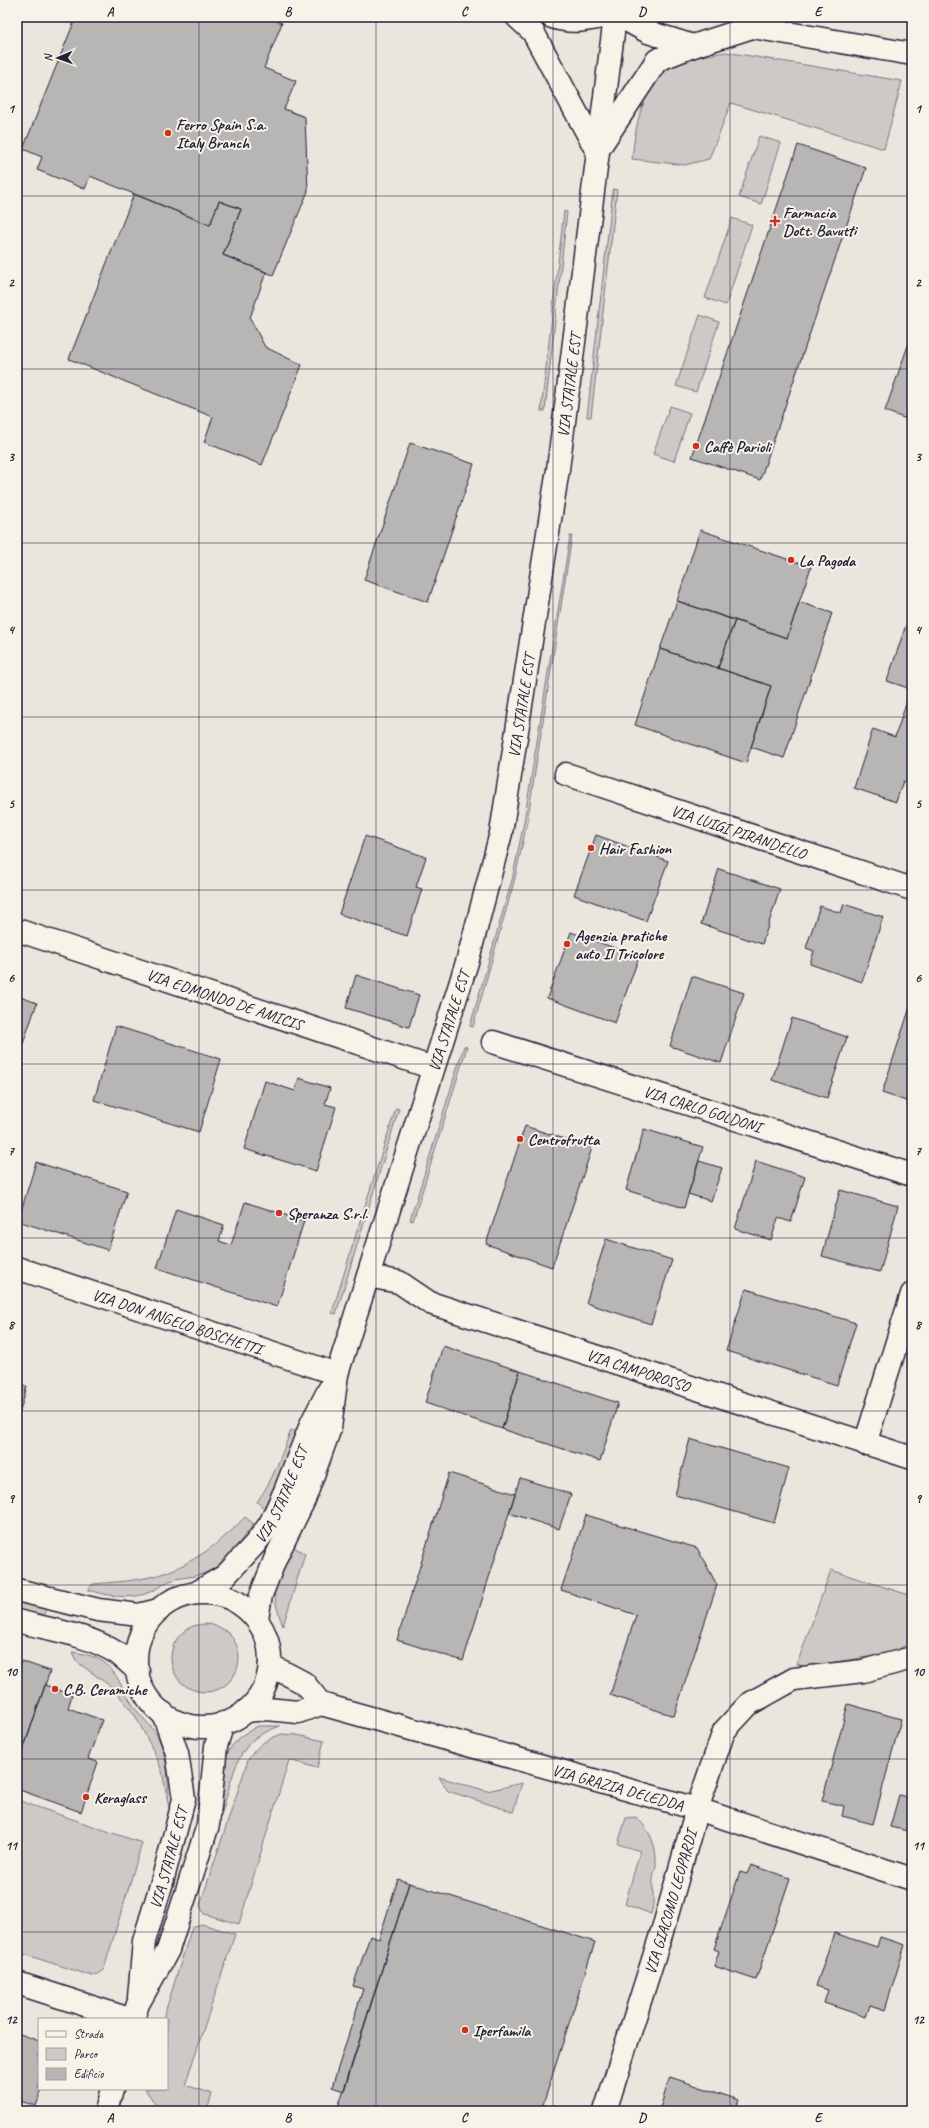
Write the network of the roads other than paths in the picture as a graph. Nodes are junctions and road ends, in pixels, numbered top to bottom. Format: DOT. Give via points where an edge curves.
graph roads {
  1 [pos="517,17"];
  2 [pos="552,17"];
  3 [pos="601,17"];
  4 [pos="616,17"];
  5 [pos="621,17"];
  6 [pos="746,22"];
  7 [pos="694,46"];
  8 [pos="912,54"];
  9 [pos="597,151"];
  10 [pos="566,774"];
  11 [pos="912,889"];
  12 [pos="17,930"];
  13 [pos="493,1042"];
  14 [pos="433,1068"];
  15 [pos="912,1176"];
  16 [pos="17,1268"];
  17 [pos="368,1276"];
  18 [pos="912,1294"];
  19 [pos="337,1374"];
  20 [pos="865,1444"];
  21 [pos="912,1458"];
  22 [pos="17,1590"];
  23 [pos="196,1593"];
  24 [pos="159,1610"];
  25 [pos="257,1619"];
  26 [pos="17,1622"];
  27 [pos="912,1658"];
  28 [pos="270,1665"];
  29 [pos="138,1671"];
  30 [pos="321,1704"];
  31 [pos="246,1711"];
  32 [pos="163,1713"];
  33 [pos="223,1723"];
  34 [pos="697,1809"];
  35 [pos="912,1879"];
  36 [pos="17,1983"];
  37 [pos="134,2014"];
  38 [pos="112,2090"];
  39 [pos="106,2111"];
  40 [pos="605,2111"];
  1 -- 9 [label="street" via="533,32"];
  2 -- 3 [label="street" via="563,21"];
  4 -- 9 [label="street, VIA STATALE EST"];
  5 -- 7 [label="street" via="648,32"];
  6 -- 7 [label="street"];
  6 -- 8 [label="street"];
  7 -- 9 [label="street" via="657,60"];
  9 -- 14 [label="street, VIA STATALE EST" via="558,469 501,833 468,959"];
  10 -- 11 [label="street, VIA LUIGI PIRANDELLO"];
  12 -- 14 [label="street, VIA EDMONDO DE AMICIS"];
  13 -- 15 [label="street, VIA CARLO GOLDONI"];
  14 -- 17 [label="street, VIA STATALE EST"];
  16 -- 19 [label="street, VIA DON ANGELO BOSCHETTI"];
  17 -- 19 [label="street, VIA STATALE EST"];
  17 -- 20 [label="street, VIA CAMPOROSSO" via="400,1282 430,1303"];
  18 -- 20 [label="street"];
  19 -- 23 [label="street, VIA STATALE EST" via="312,1422 270,1524 225,1576"];
  19 -- 25 [label="street, VIA STATALE EST" via="330,1428 304,1500 276,1557 261,1595"];
  20 -- 21 [label="street, VIA CAMPOROSSO"];
  22 -- 24 [label="street" via="98,1610 139,1615"];
  23 -- 24 [label="street, VIA STATALE EST" via="176,1599"];
  23 -- 25 [label="street, VIA STATALE EST" via="217,1594 233,1600"];
  24 -- 29 [label="street, VIA STATALE EST" via="145,1628 140,1640"];
  25 -- 28 [label="street, VIA STATALE EST" via="266,1637"];
  26 -- 29 [label="street" via="59,1630 89,1640 117,1653"];
  27 -- 34 [label="street, VIA GIACOMO LEOPARDI" via="863,1671 794,1679 749,1704 724,1731"];
  28 -- 30 [label="street" via="304,1683"];
  28 -- 31 [label="street, VIA STATALE EST" via="263,1690"];
  29 -- 32 [label="street, VIA STATALE EST" via="146,1694"];
  30 -- 31 [label="street" via="298,1712 267,1708"];
  30 -- 34 [label="street, VIA GRAZIA DELEDDA"];
  31 -- 33 [label="street, VIA STATALE EST"];
  32 -- 33 [label="street, VIA STATALE EST" via="192,1726 204,1727"];
  32 -- 37 [label="street, VIA STATALE EST" via="177,1753 184,1799 144,1941"];
  33 -- 37 [label="street, VIA STATALE EST" via="216,1746 208,1825 168,1950"];
  34 -- 35 [label="street, VIA GRAZIA DELEDDA"];
  34 -- 40 [label="street, VIA GIACOMO LEOPARDI"];
  36 -- 37 [label="street"];
  38 -- 39 [label="street"];
}
